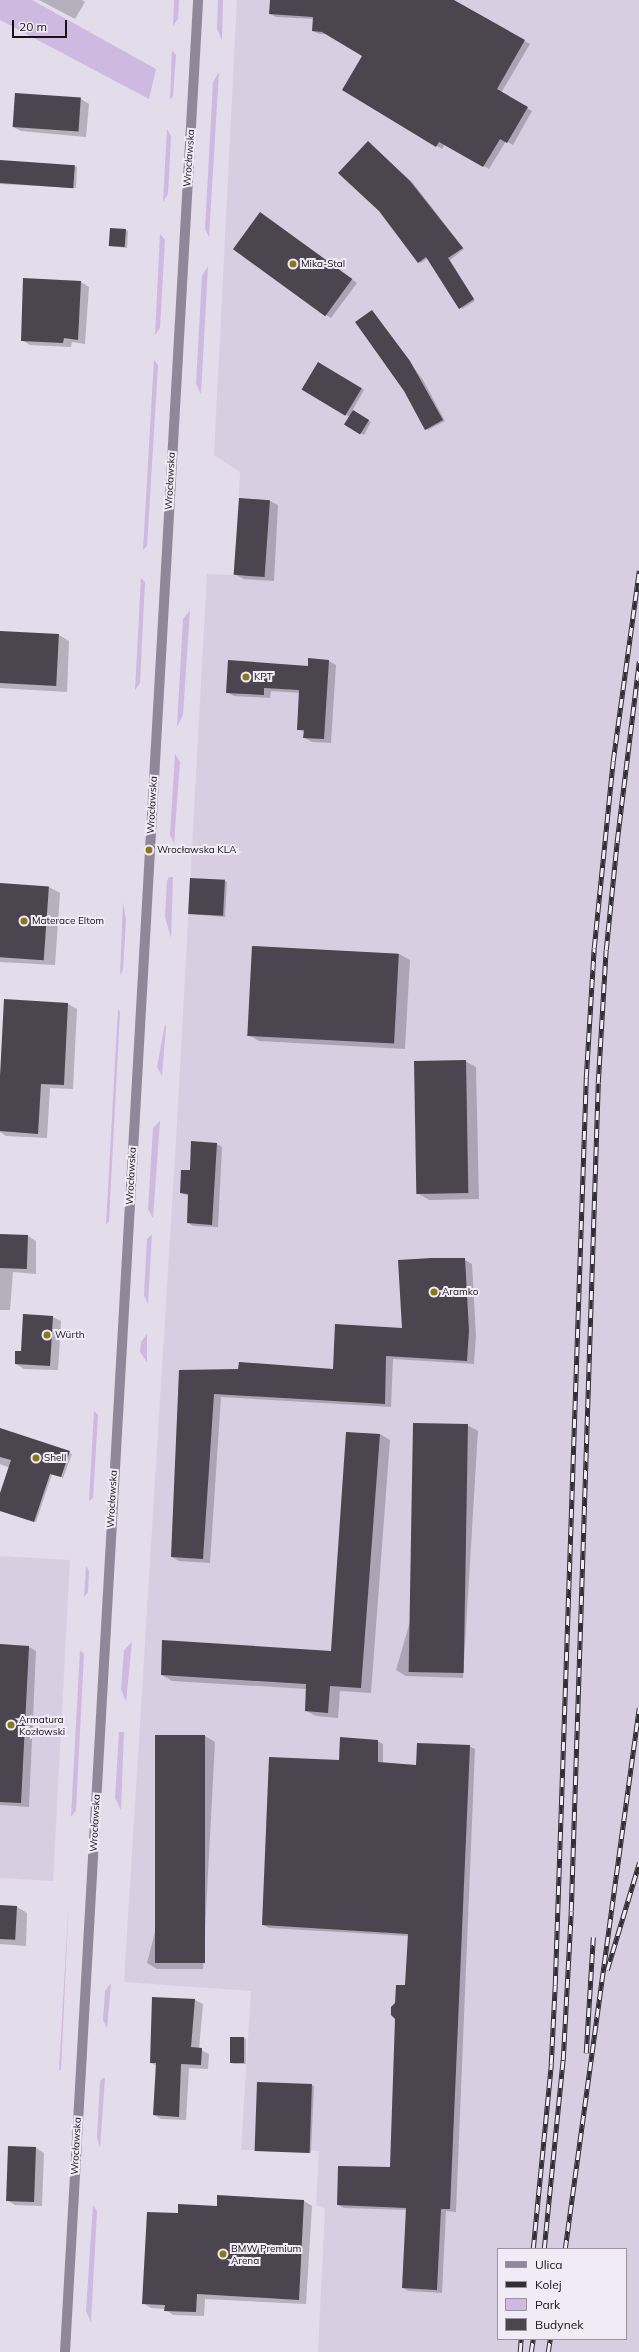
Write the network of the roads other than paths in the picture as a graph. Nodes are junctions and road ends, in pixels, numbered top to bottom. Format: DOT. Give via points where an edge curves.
graph roads {
  1 [pos="198,0"];
  2 [pos="64,2352"];
  1 -- 2 [label="street, Wrocławska"];
}
